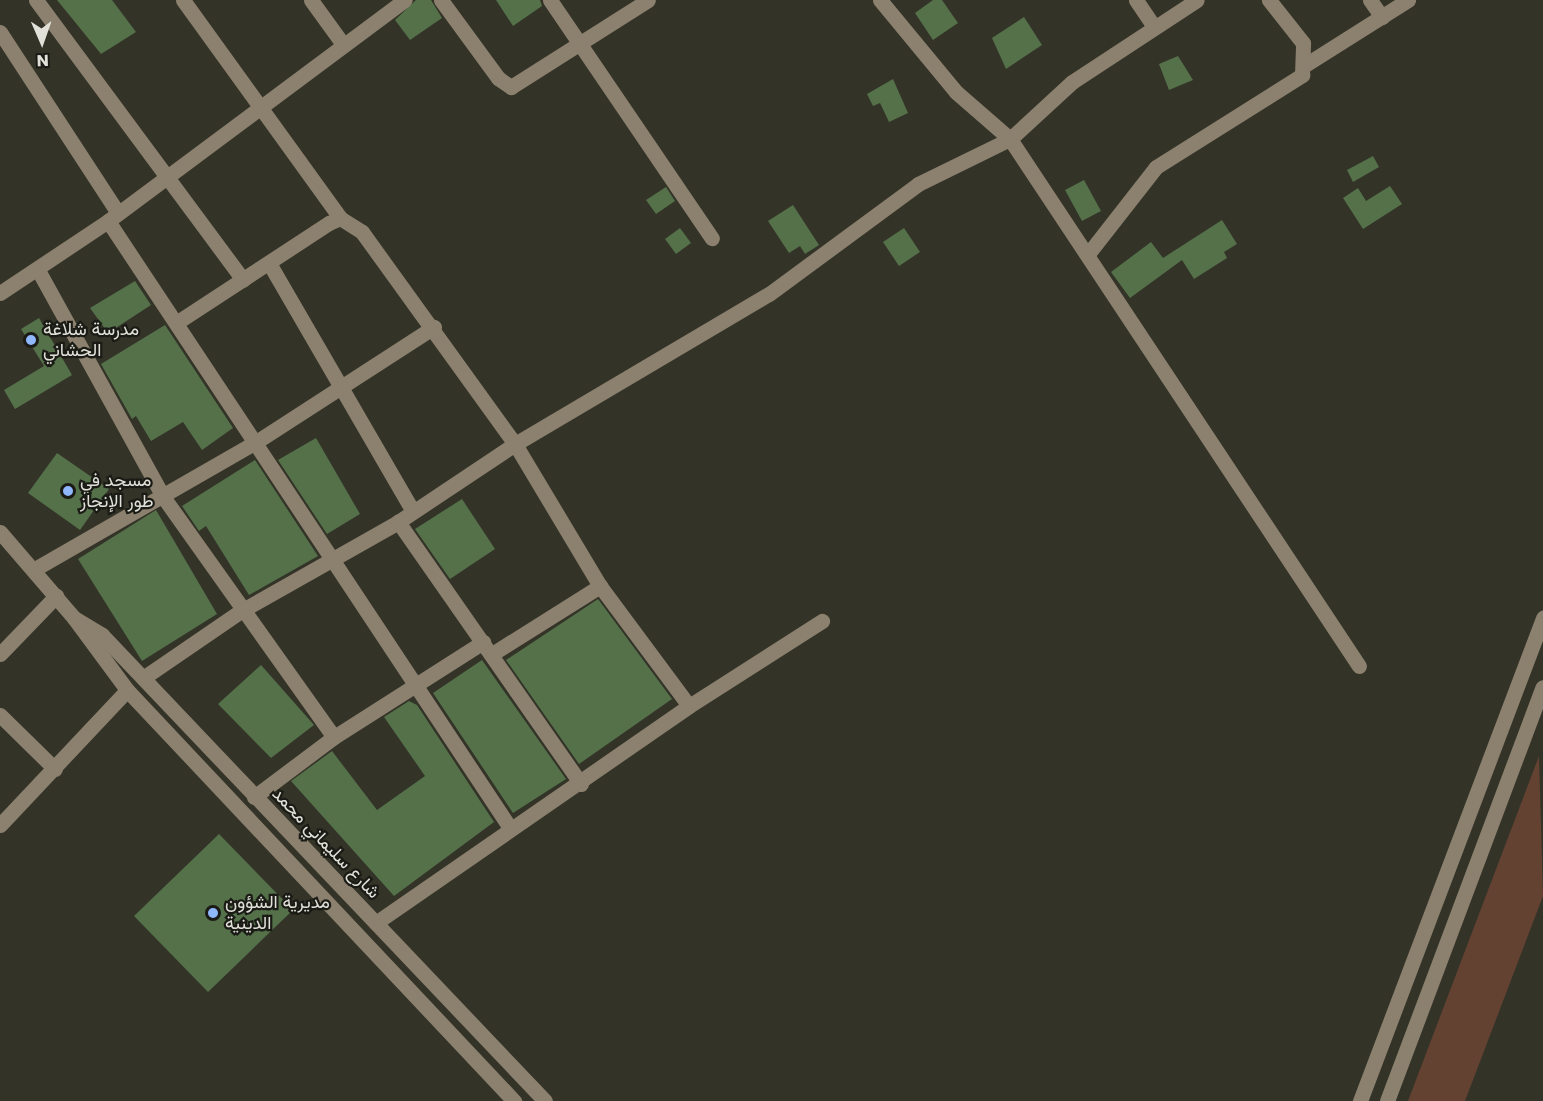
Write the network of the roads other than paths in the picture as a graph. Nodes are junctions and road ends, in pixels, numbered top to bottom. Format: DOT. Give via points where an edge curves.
graph roads {
  1 [pos="36,0"];
  2 [pos="183,0"];
  3 [pos="311,0"];
  4 [pos="405,0"];
  5 [pos="441,0"];
  6 [pos="550,0"];
  7 [pos="648,0"];
  8 [pos="880,0"];
  9 [pos="1136,0"];
  10 [pos="1197,0"];
  11 [pos="1269,0"];
  12 [pos="1370,0"];
  13 [pos="1408,0"];
  14 [pos="1382,17"];
  15 [pos="1154,27"];
  16 [pos="0,32"];
  17 [pos="342,43"];
  18 [pos="581,45"];
  19 [pos="1305,65"];
  20 [pos="257,108"];
  21 [pos="1010,139"];
  22 [pos="167,174"];
  23 [pos="113,217"];
  24 [pos="340,218"];
  25 [pos="712,238"];
  26 [pos="1088,254"];
  27 [pos="269,263"];
  28 [pos="38,270"];
  29 [pos="243,280"];
  30 [pos="0,293"];
  31 [pos="176,323"];
  32 [pos="434,327"];
  33 [pos="342,384"];
  34 [pos="256,442"];
  35 [pos="515,444"];
  36 [pos="164,498"];
  37 [pos="413,511"];
  38 [pos="398,522"];
  39 [pos="0,532"];
  40 [pos="333,561"];
  41 [pos="33,570"];
  42 [pos="600,586"];
  43 [pos="56,596"];
  44 [pos="242,611"];
  45 [pos="75,618"];
  46 [pos="1543,618"];
  47 [pos="822,621"];
  48 [pos="487,648"];
  49 [pos="0,654"];
  50 [pos="1359,666"];
  51 [pos="143,678"];
  52 [pos="1543,687"];
  53 [pos="416,688"];
  54 [pos="127,690"];
  55 [pos="689,706"];
  56 [pos="0,715"];
  57 [pos="334,737"];
  58 [pos="55,769"];
  59 [pos="581,784"];
  60 [pos="254,797"];
  61 [pos="0,825"];
  62 [pos="510,828"];
  63 [pos="376,923"];
  64 [pos="514,1101"];
  65 [pos="545,1101"];
  66 [pos="1360,1101"];
  67 [pos="1386,1101"];
  1 -- 22 [label="street"];
  2 -- 20 [label="street"];
  3 -- 17 [label="street"];
  4 -- 17 [label="street"];
  5 -- 18 [label="street" via="498,78 511,87"];
  6 -- 18 [label="street"];
  7 -- 18 [label="street"];
  8 -- 21 [label="street" via="956,92"];
  9 -- 15 [label="street"];
  10 -- 15 [label="street"];
  11 -- 19 [label="street" via="1297,33"];
  12 -- 14 [label="street"];
  13 -- 14 [label="street"];
  14 -- 19 [label="street"];
  15 -- 21 [label="street" via="1072,82"];
  16 -- 23 [label="street"];
  17 -- 20 [label="street"];
  18 -- 25 [label="street"];
  19 -- 26 [label="street" via="1296,82 1156,167"];
  20 -- 22 [label="street"];
  20 -- 24 [label="street"];
  21 -- 26 [label="street"];
  21 -- 35 [label="street" via="918,184 769,294"];
  22 -- 23 [label="street"];
  22 -- 29 [label="street"];
  23 -- 28 [label="street"];
  23 -- 31 [label="street"];
  24 -- 27 [label="street"];
  24 -- 32 [label="street" via="379,248"];
  26 -- 50 [label="street"];
  27 -- 29 [label="street"];
  27 -- 33 [label="street"];
  28 -- 30 [label="street"];
  28 -- 36 [label="street"];
  29 -- 31 [label="street"];
  31 -- 34 [label="street"];
  32 -- 33 [label="street"];
  32 -- 35 [label="street"];
  33 -- 34 [label="street"];
  33 -- 37 [label="street"];
  34 -- 36 [label="street"];
  34 -- 40 [label="street"];
  35 -- 37 [label="street"];
  35 -- 42 [label="street"];
  36 -- 41 [label="street"];
  36 -- 44 [label="street"];
  37 -- 38 [label="street"];
  38 -- 40 [label="street"];
  38 -- 48 [label="street"];
  39 -- 41 [label="street, شارع سليماني محمد"];
  40 -- 44 [label="street"];
  40 -- 53 [label="street"];
  41 -- 43 [label="street, شارع سليماني محمد"];
  42 -- 48 [label="street"];
  42 -- 55 [label="street"];
  43 -- 45 [label="street, شارع سليماني محمد"];
  43 -- 49 [label="street"];
  44 -- 51 [label="street"];
  44 -- 57 [label="street"];
  45 -- 51 [label="street, شارع سليماني محمد" via="95,630"];
  45 -- 54 [label="street, شارع سليماني محمد"];
  46 -- 66 [label="street"];
  47 -- 55 [label="street"];
  48 -- 53 [label="street"];
  48 -- 59 [label="street"];
  51 -- 60 [label="street, شارع سليماني محمد"];
  52 -- 67 [label="street"];
  53 -- 57 [label="street"];
  53 -- 62 [label="street"];
  54 -- 58 [label="street"];
  54 -- 64 [label="street, شارع سليماني محمد"];
  55 -- 59 [label="street"];
  56 -- 58 [label="street"];
  57 -- 60 [label="street"];
  58 -- 61 [label="street"];
  59 -- 62 [label="street"];
  60 -- 63 [label="street, شارع سليماني محمد"];
  62 -- 63 [label="street"];
  63 -- 65 [label="street, شارع سليماني محمد"];
}
